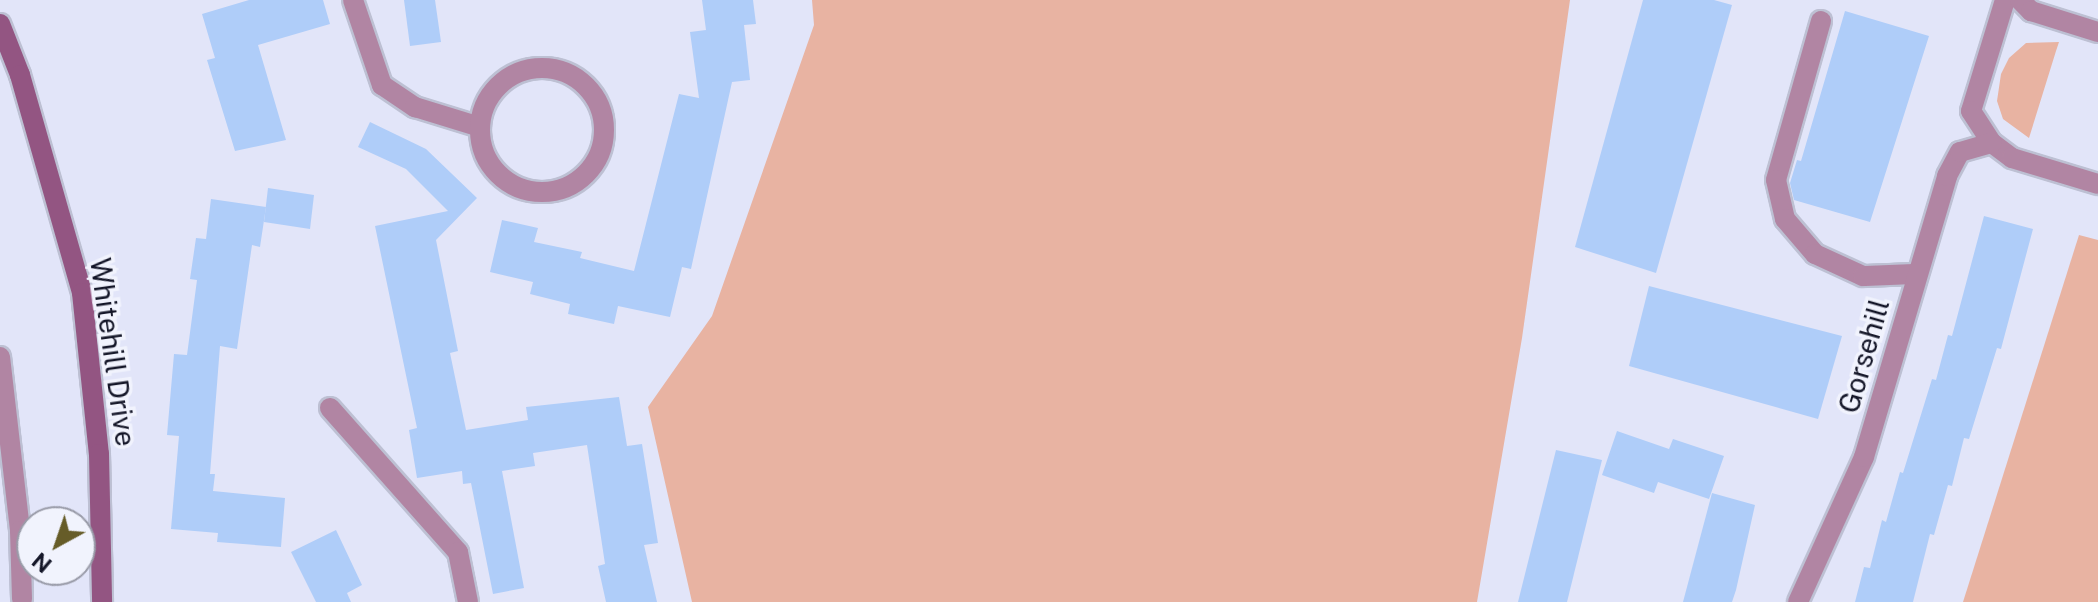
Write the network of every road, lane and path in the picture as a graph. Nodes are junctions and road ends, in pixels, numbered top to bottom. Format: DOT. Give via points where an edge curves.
graph roads {
  1 [pos="353,0"];
  2 [pos="2005,0"];
  3 [pos="2020,0"];
  4 [pos="1821,21"];
  5 [pos="0,24"];
  6 [pos="2098,32"];
  7 [pos="480,127"];
  8 [pos="1992,143"];
  9 [pos="2098,184"];
  10 [pos="1916,274"];
  11 [pos="0,359"];
  12 [pos="330,408"];
  13 [pos="22,599"];
  14 [pos="102,602"];
  15 [pos="468,602"];
  16 [pos="1798,602"];
  1 -- 7 [label="street" via="382,85 415,107"];
  2 -- 8 [label="street" via="1971,111"];
  3 -- 6 [label="street" via="2031,11"];
  4 -- 10 [label="street" via="1776,180 1785,219 1815,254 1863,276"];
  5 -- 14 [label="street, Whitehill Drive" via="20,75 82,293 99,454"];
  7 -- 7 [label="street" via="493,168 527,191 566,188 591,170 605,135 593,94 563,72 541,68 525,71 495,90"];
  8 -- 9 [label="street" via="2012,158"];
  8 -- 10 [label="street, Gorsehill" via="1960,152 1947,176"];
  10 -- 16 [label="street, Gorsehill" via="1864,457"];
  11 -- 13 [label="street" via="20,531"];
  12 -- 15 [label="street" via="458,552"];
}
